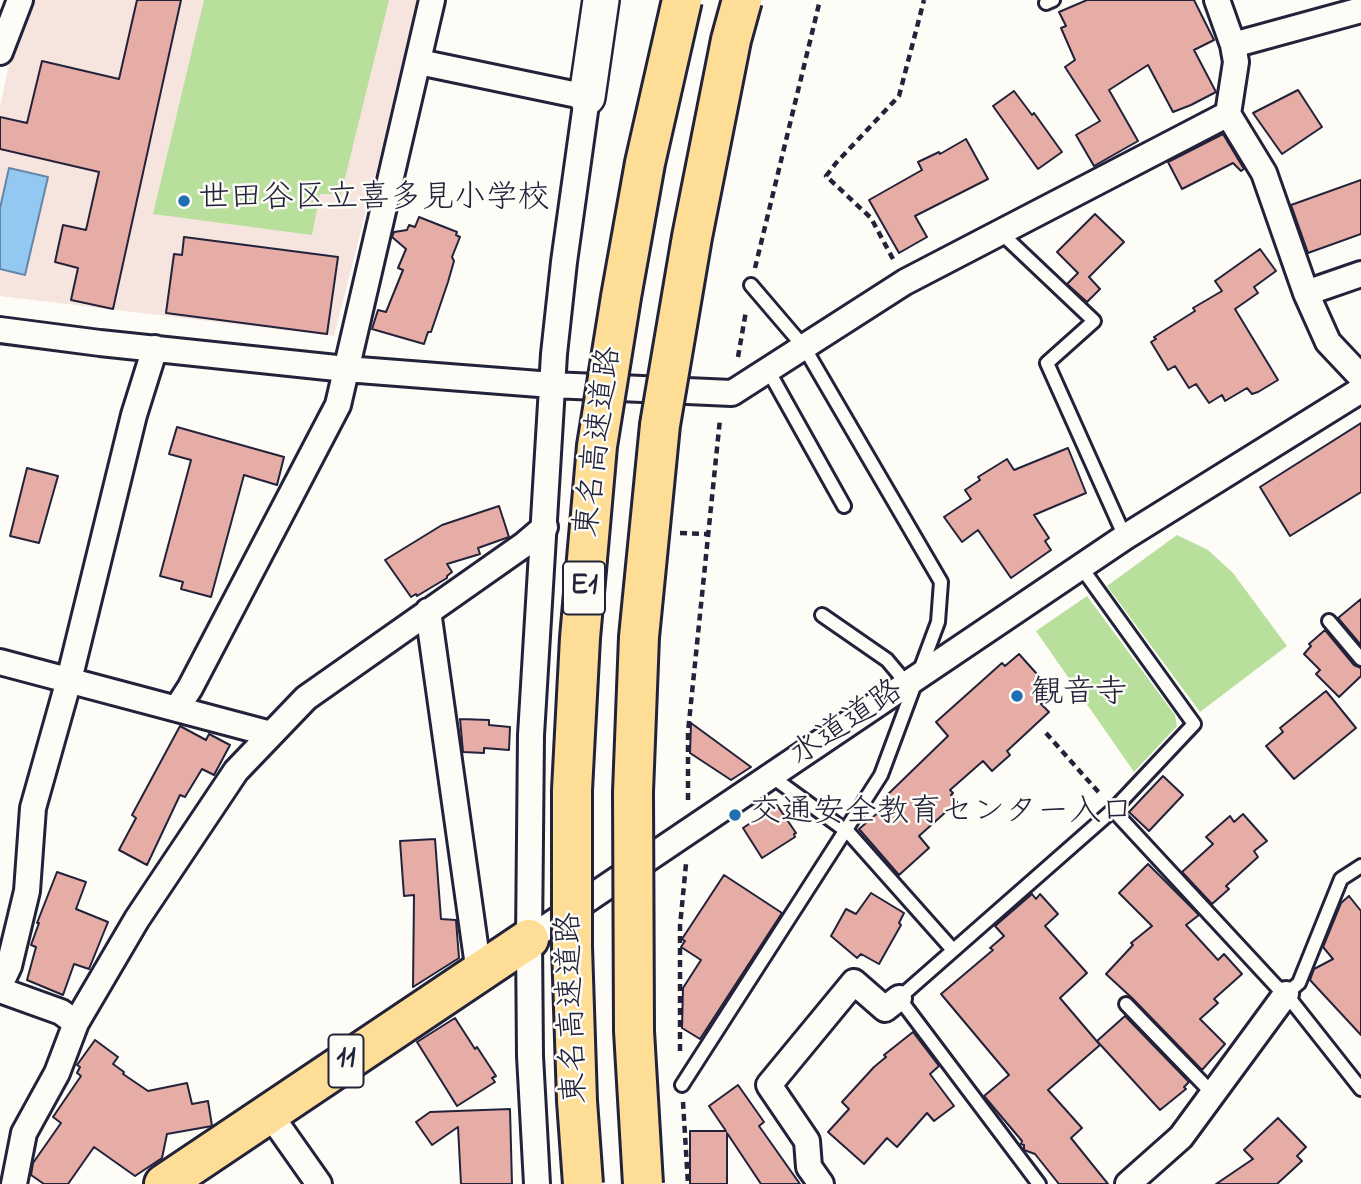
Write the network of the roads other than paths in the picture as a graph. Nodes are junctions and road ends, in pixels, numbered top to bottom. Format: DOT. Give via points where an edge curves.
graph roads {
  1 [pos="20,0"];
  2 [pos="432,0"];
  3 [pos="601,0"];
  4 [pos="682,0"];
  5 [pos="742,0"];
  6 [pos="1217,0"];
  7 [pos="1361,10"];
  8 [pos="1233,45"];
  9 [pos="0,52"];
  10 [pos="419,62"];
  11 [pos="587,97"];
  12 [pos="1228,114"];
  13 [pos="1000,232"];
  14 [pos="1361,274"];
  15 [pos="751,285"];
  16 [pos="1306,293"];
  17 [pos="0,330"];
  18 [pos="804,347"];
  19 [pos="155,348"];
  20 [pos="346,369"];
  21 [pos="768,370"];
  22 [pos="1361,377"];
  23 [pos="552,385"];
  24 [pos="1361,390"];
  25 [pos="844,506"];
  26 [pos="545,527"];
  27 [pos="1125,537"];
  28 [pos="1081,567"];
  29 [pos="428,611"];
  30 [pos="821,615"];
  31 [pos="1329,621"];
  32 [pos="1361,659"];
  33 [pos="0,662"];
  34 [pos="69,680"];
  35 [pos="912,682"];
  36 [pos="177,708"];
  37 [pos="271,734"];
  38 [pos="771,776"];
  39 [pos="1109,805"];
  40 [pos="845,830"];
  41 [pos="1361,866"];
  42 [pos="529,939"];
  43 [pos="953,950"];
  44 [pos="480,973"];
  45 [pos="0,985"];
  46 [pos="0,990"];
  47 [pos="1286,994"];
  48 [pos="899,998"];
  49 [pos="1126,1004"];
  50 [pos="76,1023"];
  51 [pos="682,1085"];
  52 [pos="1361,1089"];
  53 [pos="1213,1094"];
  54 [pos="269,1113"];
  55 [pos="14,1184"];
  56 [pos="164,1184"];
  57 [pos="319,1184"];
  58 [pos="537,1184"];
  59 [pos="583,1184"];
  60 [pos="643,1184"];
  61 [pos="821,1184"];
  62 [pos="1039,1184"];
  63 [pos="1128,1184"];
  1 -- 9 [label="street"];
  2 -- 10 [label="street"];
  3 -- 11 [label="street"];
  4 -- 59 [label="main road, 東名高速道路 / E1, bridge" via="645,163 597,446 580,638 572,790 572,947"];
  5 -- 60 [label="main road, 東名高速道路 / E1, bridge" via="692,237 660,425 639,637 633,792 634,1017"];
  6 -- 8 [label="street"];
  7 -- 8 [label="street"];
  8 -- 12 [label="street" via="1236,61"];
  10 -- 11 [label="street"];
  10 -- 20 [label="street"];
  11 -- 23 [label="street"];
  12 -- 13 [label="street"];
  12 -- 16 [label="street" via="1264,173"];
  13 -- 18 [label="street" via="905,282"];
  13 -- 27 [label="lane" via="1094,321 1047,363"];
  14 -- 16 [label="street"];
  15 -- 18 [label="lane"];
  16 -- 22 [label="street" via="1328,342"];
  17 -- 19 [label="street"];
  18 -- 21 [label="street"];
  18 -- 35 [label="lane" via="941,582 938,622"];
  19 -- 20 [label="street"];
  19 -- 34 [label="street" via="134,415"];
  20 -- 23 [label="street"];
  20 -- 36 [label="street" via="332,417"];
  21 -- 23 [label="street" via="732,393"];
  21 -- 25 [label="lane"];
  23 -- 26 [label="street"];
  24 -- 27 [label="street, 水道道路"];
  26 -- 29 [label="street"];
  26 -- 42 [label="street" via="531,735"];
  27 -- 28 [label="street, 水道道路"];
  28 -- 35 [label="street, 水道道路"];
  28 -- 39 [label="lane" via="1194,724"];
  29 -- 37 [label="street" via="306,698"];
  29 -- 44 [label="street"];
  30 -- 35 [label="lane"];
  31 -- 32 [label="lane"];
  33 -- 34 [label="street"];
  34 -- 36 [label="street"];
  34 -- 45 [label="street" via="33,808 27,891"];
  35 -- 38 [label="street, 水道道路"];
  35 -- 40 [label="lane" via="881,775"];
  36 -- 37 [label="street"];
  37 -- 50 [label="street" via="228,782 137,919"];
  38 -- 40 [label="lane"];
  38 -- 42 [label="street, 水道道路"];
  39 -- 43 [label="lane"];
  39 -- 47 [label="lane"];
  40 -- 43 [label="lane"];
  40 -- 51 [label="lane"];
  41 -- 47 [label="lane" via="1341,879 1299,983"];
  42 -- 44 [label="main road, 水道道路 / 11"];
  42 -- 58 [label="street"];
  43 -- 48 [label="lane"];
  44 -- 54 [label="main road, 水道道路 / 11"];
  46 -- 50 [label="street" via="61,1012"];
  47 -- 52 [label="lane"];
  47 -- 53 [label="street"];
  48 -- 61 [label="street" via="885,1009 854,982 769,1085 807,1141 809,1167"];
  48 -- 62 [label="lane"];
  49 -- 53 [label="lane"];
  50 -- 55 [label="street" via="57,1073 24,1133"];
  53 -- 63 [label="street" via="1181,1137"];
  54 -- 56 [label="main road, 水道道路 / 11"];
  54 -- 57 [label="street"];
}
